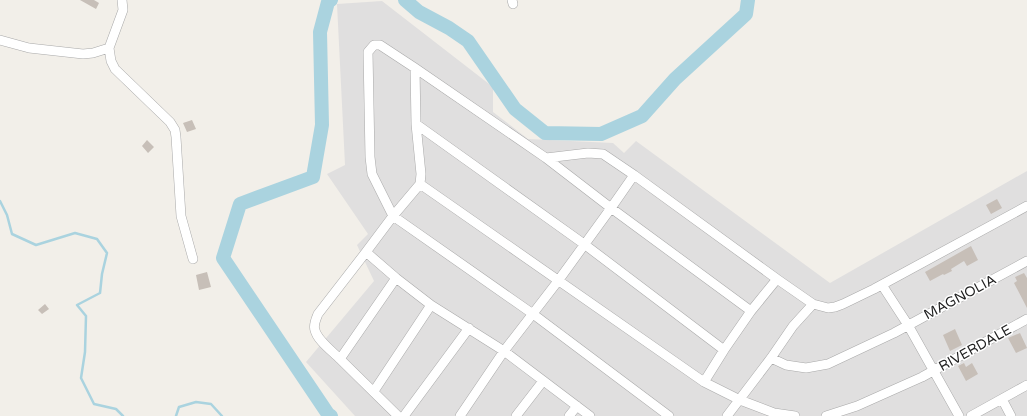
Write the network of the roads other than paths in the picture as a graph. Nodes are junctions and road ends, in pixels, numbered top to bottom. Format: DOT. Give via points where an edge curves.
graph roads {
  1 [pos="122,0"];
  2 [pos="0,40"];
  3 [pos="109,48"];
  4 [pos="416,68"];
  5 [pos="416,124"];
  6 [pos="546,158"];
  7 [pos="634,175"];
  8 [pos="420,184"];
  9 [pos="1027,206"];
  10 [pos="611,208"];
  11 [pos="393,216"];
  12 [pos="584,244"];
  13 [pos="366,252"];
  14 [pos="193,259"];
  15 [pos="1027,261"];
  16 [pos="396,278"];
  17 [pos="777,279"];
  18 [pos="558,281"];
  19 [pos="882,285"];
  20 [pos="813,304"];
  21 [pos="431,305"];
  22 [pos="751,311"];
  23 [pos="534,314"];
  24 [pos="1027,319"];
  25 [pos="908,325"];
  26 [pos="469,328"];
  27 [pos="724,350"];
  28 [pos="504,351"];
  29 [pos="771,358"];
  30 [pos="340,359"];
  31 [pos="934,370"];
  32 [pos="543,381"];
  33 [pos="704,382"];
  34 [pos="1027,386"];
  35 [pos="374,391"];
  36 [pos="1002,399"];
  37 [pos="740,400"];
  38 [pos="577,406"];
  39 [pos="398,416"];
  40 [pos="404,416"];
  41 [pos="460,416"];
  42 [pos="516,416"];
  43 [pos="569,416"];
  44 [pos="590,416"];
  45 [pos="669,416"];
  46 [pos="727,416"];
  47 [pos="795,416"];
  48 [pos="826,416"];
  49 [pos="959,416"];
  50 [pos="971,416"];
  51 [pos="1011,416"];
  1 -- 3 [label="street" via="123,10"];
  2 -- 3 [label="street" via="29,48 83,54"];
  3 -- 14 [label="street" via="115,69 170,122 175,130 181,216"];
  4 -- 5 [label="street"];
  4 -- 6 [label="street"];
  4 -- 11 [label="street" via="380,45 374,45 368,52 372,174"];
  5 -- 8 [label="street"];
  5 -- 12 [label="street"];
  6 -- 7 [label="street" via="588,153 603,154"];
  6 -- 10 [label="street"];
  7 -- 10 [label="street"];
  7 -- 17 [label="street"];
  8 -- 11 [label="street"];
  8 -- 18 [label="street"];
  9 -- 19 [label="street"];
  10 -- 12 [label="street"];
  10 -- 22 [label="street"];
  11 -- 13 [label="street"];
  11 -- 23 [label="street"];
  12 -- 18 [label="street"];
  12 -- 27 [label="street"];
  13 -- 16 [label="street"];
  13 -- 30 [label="street" via="318,314 315,322 314,330 320,339"];
  15 -- 25 [label="street, MAGNOLIA"];
  16 -- 21 [label="street"];
  16 -- 30 [label="street"];
  17 -- 20 [label="street"];
  17 -- 22 [label="street"];
  18 -- 23 [label="street"];
  18 -- 33 [label="street"];
  19 -- 20 [label="street" via="835,307"];
  19 -- 25 [label="street"];
  20 -- 29 [label="street" via="793,326"];
  21 -- 26 [label="street"];
  21 -- 35 [label="street"];
  22 -- 27 [label="street"];
  23 -- 28 [label="street"];
  23 -- 45 [label="street"];
  24 -- 31 [label="street, RIVERDALE"];
  25 -- 29 [label="street, MAGNOLIA" via="828,364 806,368 786,365"];
  25 -- 31 [label="street"];
  26 -- 28 [label="street"];
  26 -- 40 [label="street"];
  27 -- 33 [label="street"];
  28 -- 32 [label="street"];
  28 -- 41 [label="street"];
  29 -- 37 [label="street"];
  30 -- 35 [label="street"];
  31 -- 48 [label="street, RIVERDALE" via="857,406"];
  31 -- 49 [label="street"];
  32 -- 38 [label="street"];
  32 -- 42 [label="street"];
  33 -- 37 [label="street"];
  34 -- 36 [label="street"];
  35 -- 39 [label="street"];
  36 -- 50 [label="street"];
  36 -- 51 [label="street"];
  37 -- 46 [label="street"];
  37 -- 47 [label="street" via="774,413"];
  38 -- 43 [label="street"];
  38 -- 44 [label="street"];
}
